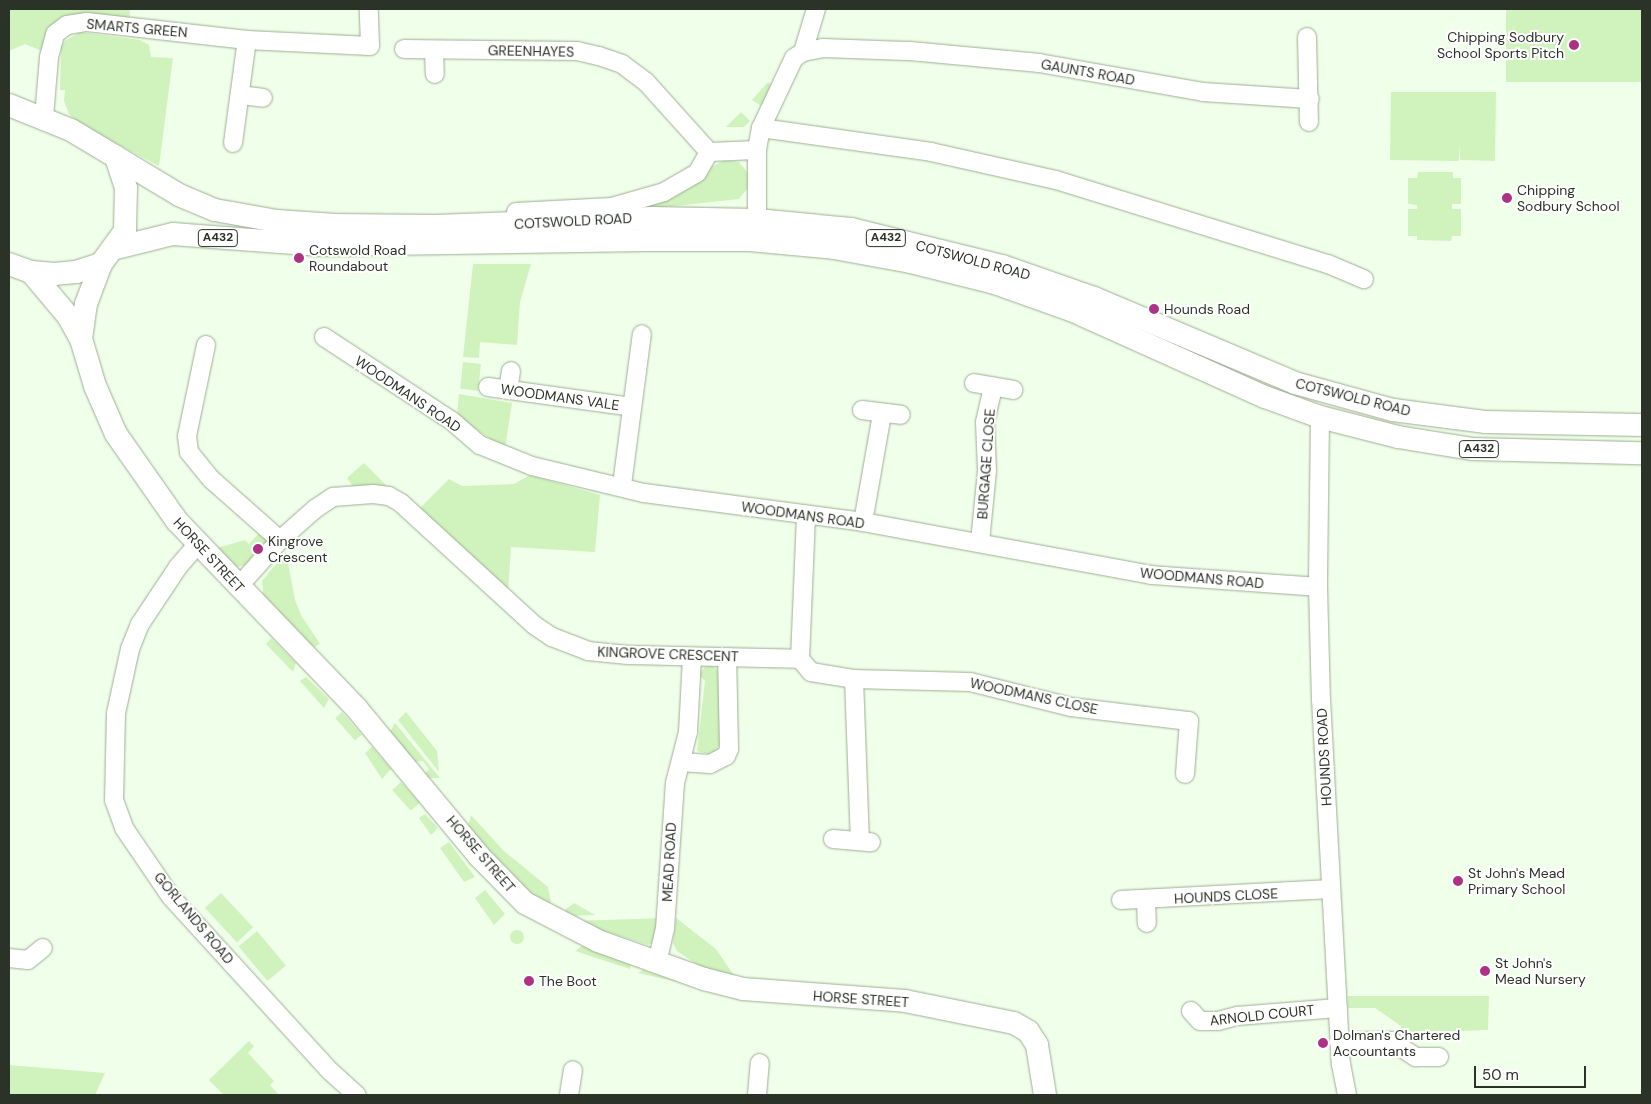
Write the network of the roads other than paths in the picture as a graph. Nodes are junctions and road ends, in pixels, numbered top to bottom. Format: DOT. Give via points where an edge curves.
graph roads {
  1 [pos="369,9"];
  2 [pos="816,9"];
  3 [pos="1307,37"];
  4 [pos="247,40"];
  5 [pos="404,49"];
  6 [pos="434,51"];
  7 [pos="803,52"];
  8 [pos="435,74"];
  9 [pos="240,96"];
  10 [pos="263,98"];
  11 [pos="1310,99"];
  12 [pos="9,105"];
  13 [pos="44,117"];
  14 [pos="1309,122"];
  15 [pos="761,128"];
  16 [pos="233,143"];
  17 [pos="757,150"];
  18 [pos="709,152"];
  19 [pos="116,157"];
  20 [pos="497,213"];
  21 [pos="757,220"];
  22 [pos="108,256"];
  23 [pos="9,264"];
  24 [pos="31,272"];
  25 [pos="1364,279"];
  26 [pos="642,334"];
  27 [pos="324,337"];
  28 [pos="81,339"];
  29 [pos="206,345"];
  30 [pos="511,371"];
  31 [pos="974,383"];
  32 [pos="1295,383"];
  33 [pos="488,387"];
  34 [pos="993,387"];
  35 [pos="508,390"];
  36 [pos="1013,390"];
  37 [pos="632,407"];
  38 [pos="862,410"];
  39 [pos="882,414"];
  40 [pos="901,415"];
  41 [pos="1320,416"];
  42 [pos="1642,425"];
  43 [pos="1642,454"];
  44 [pos="622,486"];
  45 [pos="806,516"];
  46 [pos="862,522"];
  47 [pos="280,540"];
  48 [pos="980,542"];
  49 [pos="197,545"];
  50 [pos="238,587"];
  51 [pos="1318,588"];
  52 [pos="727,657"];
  53 [pos="692,658"];
  54 [pos="800,659"];
  55 [pos="854,679"];
  56 [pos="681,762"];
  57 [pos="1185,774"];
  58 [pos="833,839"];
  59 [pos="1331,889"];
  60 [pos="1121,900"];
  61 [pos="1146,900"];
  62 [pos="1147,923"];
  63 [pos="43,948"];
  64 [pos="9,958"];
  65 [pos="658,963"];
  66 [pos="1338,1008"];
  67 [pos="1191,1011"];
  68 [pos="1340,1042"];
  69 [pos="1439,1057"];
  70 [pos="760,1063"];
  71 [pos="573,1070"];
  72 [pos="357,1095"];
  73 [pos="569,1095"];
  74 [pos="757,1095"];
  75 [pos="1046,1095"];
  76 [pos="1347,1095"];
  1 -- 4 [label="street, SMARTS GREEN" via="370,46"];
  2 -- 7 [label="street"];
  3 -- 11 [label="street"];
  4 -- 9 [label="street"];
  4 -- 13 [label="street, SMARTS GREEN" via="88,22 67,25 55,34 49,57"];
  5 -- 6 [label="street, GREENHAYES"];
  6 -- 8 [label="street"];
  6 -- 18 [label="street, GREENHAYES" via="576,51 622,64 646,82"];
  7 -- 11 [label="street, GAUNTS ROAD" via="823,48 910,51 1039,64 1203,92"];
  7 -- 15 [label="street" via="794,58"];
  9 -- 10 [label="street"];
  9 -- 16 [label="street"];
  11 -- 14 [label="street"];
  12 -- 13 [label="main road, A432"];
  13 -- 19 [label="main road, A432"];
  15 -- 17 [label="street"];
  15 -- 25 [label="street" via="930,152 1056,180 1328,264"];
  17 -- 18 [label="street"];
  17 -- 21 [label="street"];
  18 -- 20 [label="street, COTSWOLD ROAD" via="697,173 664,192 612,207"];
  19 -- 21 [label="main road, COTSWOLD ROAD / A432" via="179,195 215,210 277,221 435,226 652,218"];
  19 -- 22 [label="main road, HORSE STREET" via="126,188 127,209 125,231"];
  21 -- 32 [label="main road, COTSWOLD ROAD / A432" via="851,229 1002,266 1094,298"];
  22 -- 24 [label="main road, A432" via="76,272"];
  22 -- 28 [label="main road, HORSE STREET" via="86,304"];
  22 -- 41 [label="main road, COTSWOLD ROAD / A432" via="173,234 321,245 750,240 834,248 911,262 995,283 1071,310 1265,397"];
  23 -- 24 [label="main road, A432"];
  24 -- 28 [label="main road, HORSE STREET" via="57,300"];
  26 -- 37 [label="street, WOODMANS VALE"];
  27 -- 44 [label="street, WOODMANS ROAD" via="452,421 480,445 532,466"];
  28 -- 49 [label="main road, HORSE STREET" via="98,394 116,434"];
  29 -- 47 [label="street" via="195,363 187,436 189,452 210,479"];
  30 -- 35 [label="street"];
  31 -- 34 [label="street"];
  32 -- 41 [label="main road" via="1318,401"];
  32 -- 42 [label="main road, COTSWOLD ROAD / A432" via="1393,410 1486,422"];
  33 -- 35 [label="street, WOODMANS VALE"];
  34 -- 36 [label="street"];
  34 -- 48 [label="street, BURGAGE CLOSE" via="985,422 987,471"];
  35 -- 37 [label="street, WOODMANS VALE"];
  37 -- 44 [label="street, WOODMANS VALE"];
  38 -- 39 [label="street"];
  39 -- 40 [label="street"];
  39 -- 46 [label="street"];
  41 -- 43 [label="main road, COTSWOLD ROAD / A432" via="1398,437 1473,449"];
  41 -- 51 [label="street, HOUNDS ROAD"];
  44 -- 45 [label="street, WOODMANS ROAD" via="644,493"];
  45 -- 46 [label="street, WOODMANS ROAD"];
  45 -- 54 [label="street"];
  46 -- 48 [label="street, WOODMANS ROAD"];
  47 -- 50 [label="street, KINGROVE CRESCENT"];
  47 -- 53 [label="street, KINGROVE CRESCENT" via="333,497 388,496 401,503 534,625 552,637 588,651"];
  48 -- 51 [label="street, WOODMANS ROAD" via="1151,575"];
  49 -- 50 [label="main road, HORSE STREET"];
  49 -- 72 [label="street, GORLANDS ROAD" via="178,567 140,624 130,649 116,713 114,800 124,828 171,896 330,1070"];
  50 -- 65 [label="main road, HORSE STREET" via="357,709 478,855 525,903 566,927"];
  51 -- 59 [label="street, HOUNDS ROAD"];
  52 -- 53 [label="street, KINGROVE CRESCENT"];
  52 -- 54 [label="street, KINGROVE CRESCENT"];
  52 -- 56 [label="street" via="729,749 726,756 710,764"];
  53 -- 56 [label="street, MEAD ROAD" via="688,732"];
  54 -- 55 [label="street, WOODMANS CLOSE" via="811,672"];
  55 -- 57 [label="street, WOODMANS CLOSE" via="970,682 1071,707 1189,721"];
  55 -- 58 [label="street" via="866,842"];
  56 -- 65 [label="street, MEAD ROAD" via="672,813 665,929"];
  59 -- 61 [label="street, HOUNDS CLOSE"];
  59 -- 66 [label="street, HOUNDS ROAD"];
  60 -- 61 [label="street, HOUNDS CLOSE"];
  61 -- 62 [label="street"];
  63 -- 64 [label="street" via="28,960"];
  65 -- 75 [label="main road, HORSE STREET" via="744,989 905,1001 1014,1023 1028,1031 1037,1045"];
  66 -- 67 [label="street, ARNOLD COURT" via="1237,1016 1218,1021 1200,1021"];
  66 -- 68 [label="street, HOUNDS ROAD"];
  68 -- 69 [label="street" via="1392,1041 1416,1057"];
  68 -- 76 [label="street, HOUNDS ROAD"];
  70 -- 74 [label="street"];
  71 -- 73 [label="street"];
}
